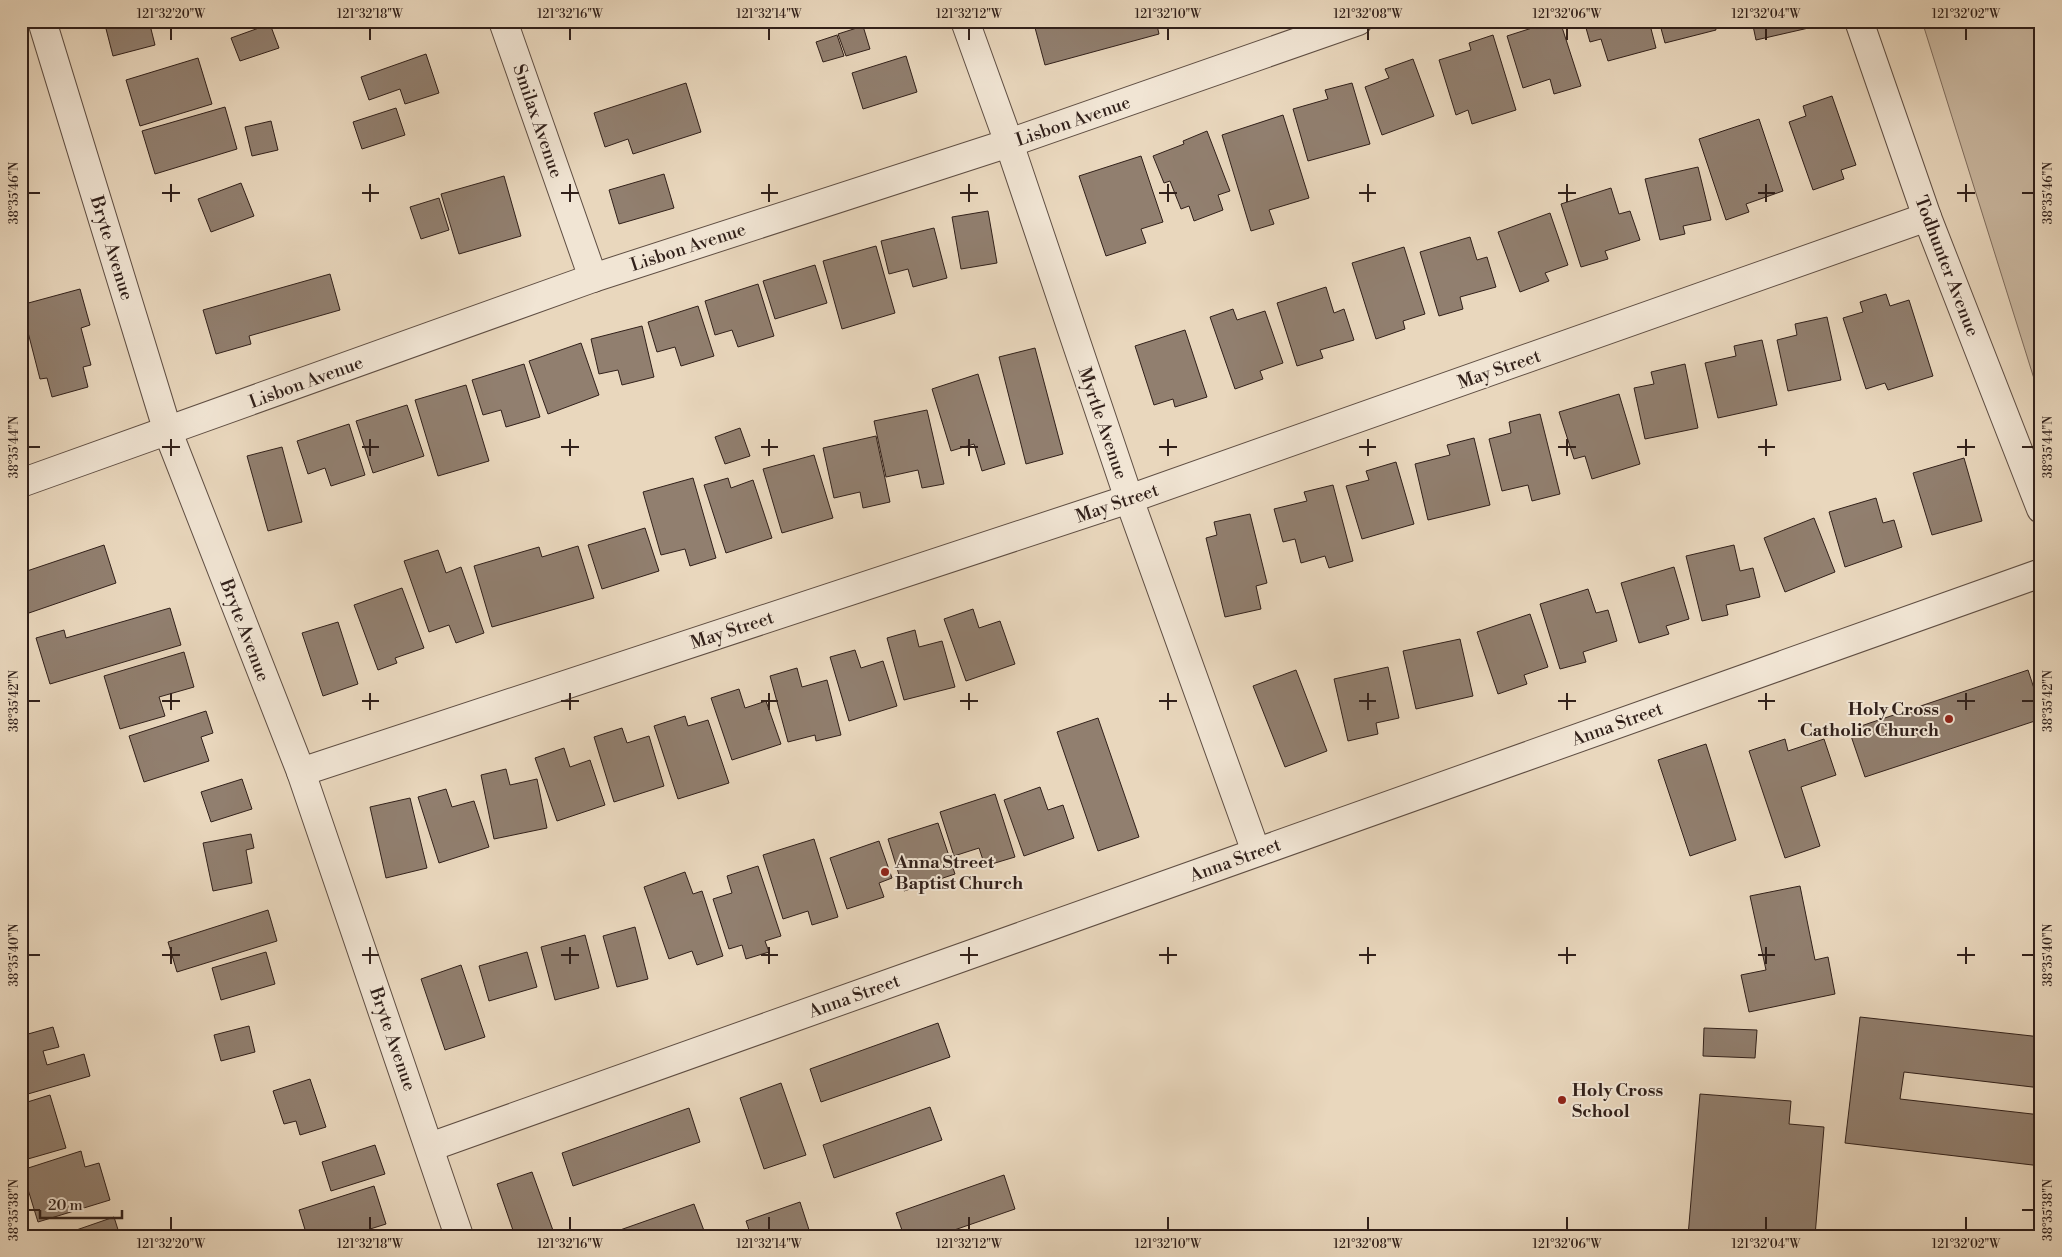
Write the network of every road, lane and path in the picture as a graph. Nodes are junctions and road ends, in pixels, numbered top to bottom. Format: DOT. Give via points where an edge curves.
graph roads {
  1 [pos="42,21"];
  2 [pos="503,21"];
  3 [pos="965,21"];
  4 [pos="1358,21"];
  5 [pos="1859,21"];
  6 [pos="1009,143"];
  7 [pos="1927,218"];
  8 [pos="593,278"];
  9 [pos="168,432"];
  10 [pos="21,483"];
  11 [pos="1129,499"];
  12 [pos="2041,509"];
  13 [pos="2041,573"];
  14 [pos="301,772"];
  15 [pos="1256,852"];
  16 [pos="430,1147"];
  17 [pos="460,1236"];
  1 -- 9 [label="street, Bryte Avenue"];
  2 -- 8 [label="street, Smilax Avenue"];
  3 -- 6 [label="street, Myrtle Avenue"];
  4 -- 6 [label="street, Lisbon Avenue"];
  5 -- 7 [label="street, Todhunter Avenue"];
  6 -- 8 [label="street, Lisbon Avenue"];
  6 -- 11 [label="street, Myrtle Avenue"];
  7 -- 11 [label="street, May Street"];
  7 -- 12 [label="street, Todhunter Avenue"];
  8 -- 9 [label="street, Lisbon Avenue"];
  9 -- 10 [label="street, Lisbon Avenue"];
  9 -- 14 [label="street, Bryte Avenue"];
  11 -- 14 [label="street, May Street"];
  11 -- 15 [label="street, Myrtle Avenue"];
  13 -- 15 [label="street, Anna Street"];
  14 -- 16 [label="street, Bryte Avenue"];
  15 -- 16 [label="street, Anna Street"];
  16 -- 17 [label="street, Bryte Avenue"];
}
